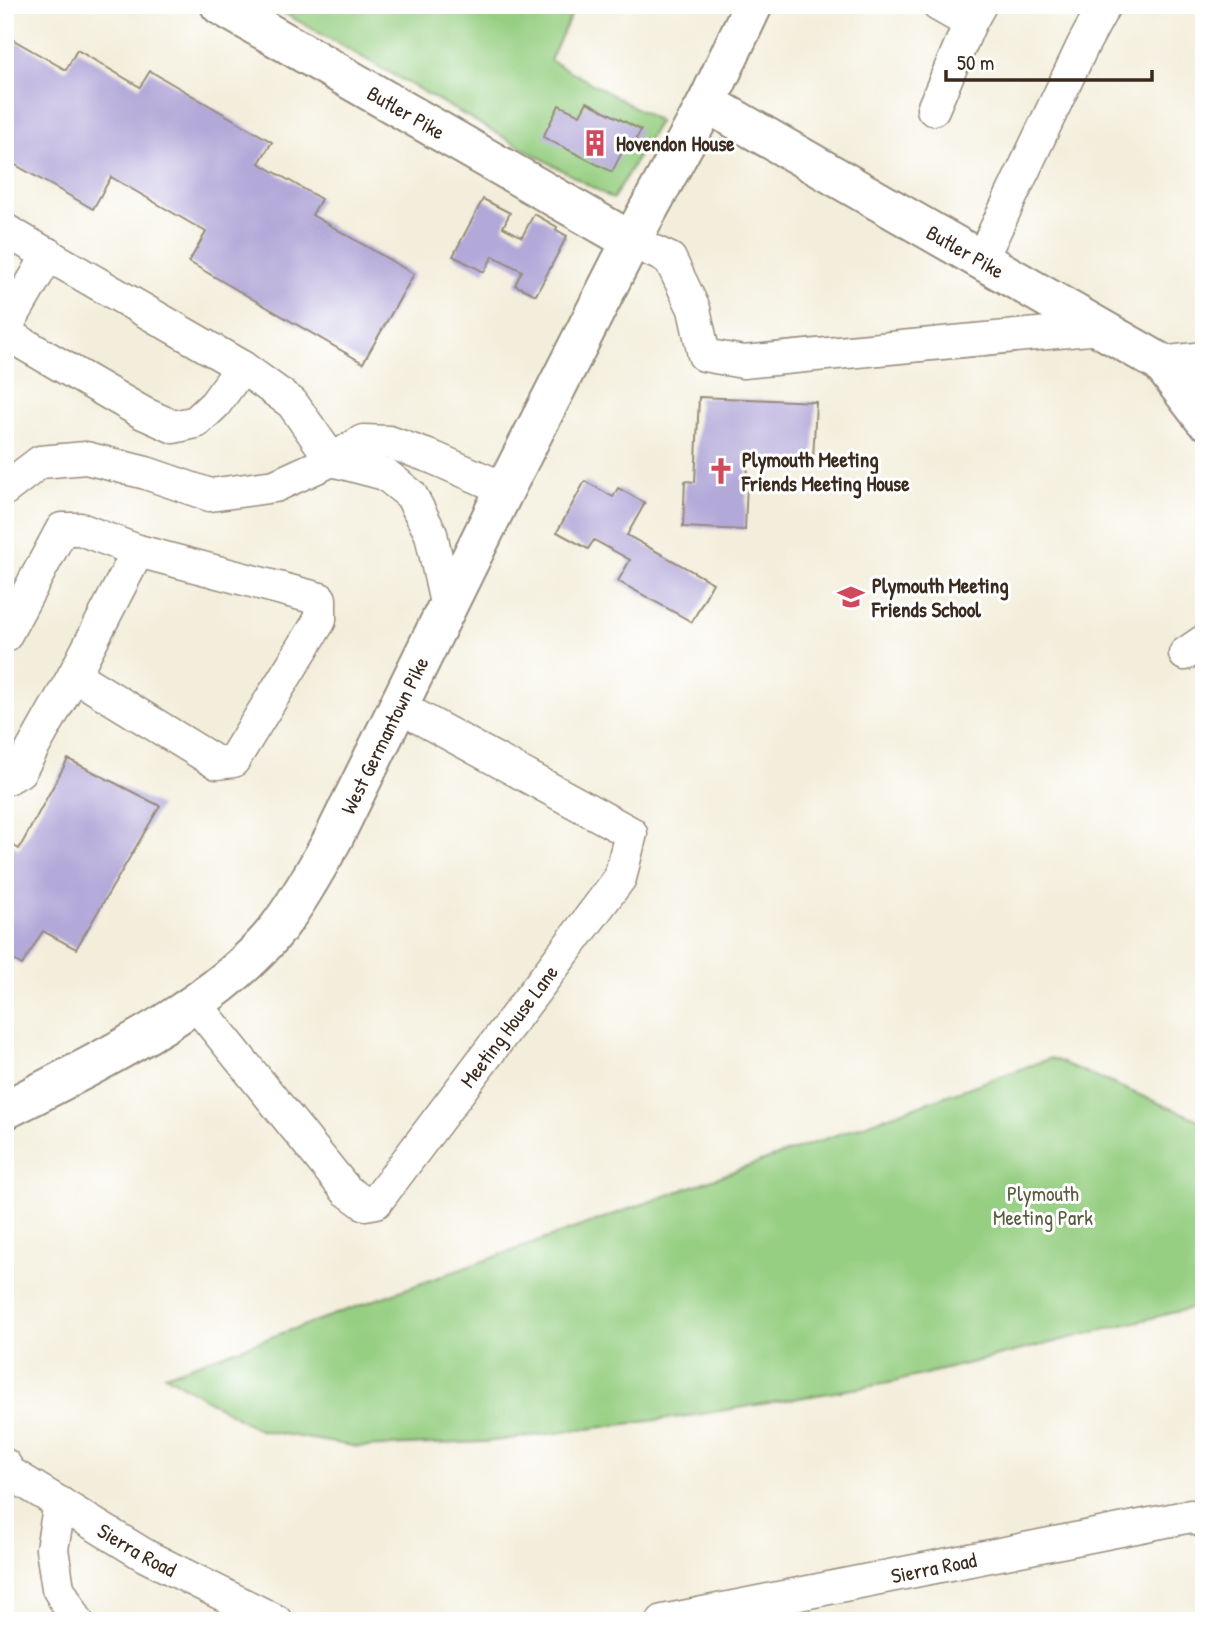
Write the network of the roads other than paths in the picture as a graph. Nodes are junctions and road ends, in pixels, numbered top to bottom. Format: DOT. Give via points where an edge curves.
graph roads {
  1 [pos="219,5"];
  2 [pos="753,5"];
  3 [pos="938,5"];
  4 [pos="1104,6"];
  5 [pos="975,14"];
  6 [pos="707,103"];
  7 [pos="933,109"];
  8 [pos="5,230"];
  9 [pos="631,241"];
  10 [pos="49,254"];
  11 [pos="981,260"];
  12 [pos="1100,328"];
  13 [pos="5,331"];
  14 [pos="1204,358"];
  15 [pos="1161,363"];
  16 [pos="242,367"];
  17 [pos="1204,419"];
  18 [pos="332,460"];
  19 [pos="5,489"];
  20 [pos="505,489"];
  21 [pos="138,551"];
  22 [pos="447,608"];
  23 [pos="5,636"];
  24 [pos="74,675"];
  25 [pos="398,706"];
  26 [pos="5,777"];
  27 [pos="194,1002"];
  28 [pos="5,1110"];
  29 [pos="5,1465"];
  30 [pos="60,1503"];
  31 [pos="1204,1522"];
  32 [pos="673,1620"];
  33 [pos="77,1621"];
  34 [pos="276,1621"];
  1 -- 9 [label="main road, Butler Pike"];
  2 -- 6 [label="main road, West Germantown Pike"];
  3 -- 5 [label="street"];
  4 -- 11 [label="street"];
  5 -- 7 [label="street"];
  6 -- 9 [label="main road, West Germantown Pike"];
  6 -- 11 [label="main road, Butler Pike"];
  8 -- 10 [label="street"];
  9 -- 12 [label="street" via="670,259 694,309 704,355 743,362"];
  9 -- 20 [label="main road, West Germantown Pike"];
  10 -- 13 [label="street"];
  10 -- 16 [label="street"];
  11 -- 12 [label="main road, Butler Pike"];
  12 -- 15 [label="main road, Butler Pike"];
  13 -- 16 [label="street" via="174,427 196,422"];
  14 -- 15 [label="street"];
  15 -- 17 [label="main road, Butler Pike"];
  16 -- 18 [label="street" via="292,403"];
  18 -- 19 [label="street" via="275,486 210,495 86,458 40,462"];
  18 -- 20 [label="street" via="363,441 388,442"];
  18 -- 22 [label="street" via="384,474 411,495 430,534"];
  20 -- 22 [label="main road, West Germantown Pike"];
  21 -- 23 [label="street" via="80,529 62,529"];
  21 -- 24 [label="street"];
  21 -- 24 [label="street" via="320,599 320,620 233,761 217,763"];
  22 -- 25 [label="main road, West Germantown Pike"];
  24 -- 26 [label="street" via="20,771"];
  25 -- 27 [label="main road, West Germantown Pike" via="334,837 284,919 237,970"];
  25 -- 27 [label="street, Meeting House Lane" via="631,833 620,878 376,1202 365,1204 346,1190"];
  27 -- 28 [label="main road, West Germantown Pike" via="92,1066"];
  29 -- 30 [label="street, Sierra Road" via="10,1473"];
  30 -- 33 [label="street" via="52,1549 58,1588"];
  30 -- 34 [label="street, Sierra Road" via="146,1556"];
  31 -- 32 [label="street, Sierra Road" via="1191,1516"];
}
